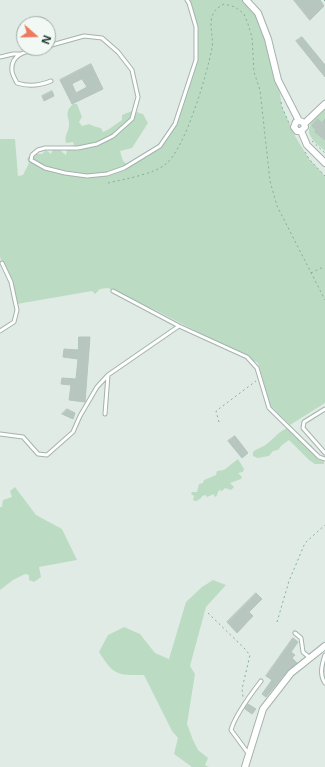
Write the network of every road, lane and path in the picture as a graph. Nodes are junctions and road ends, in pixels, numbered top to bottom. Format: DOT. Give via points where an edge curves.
graph roads {
  1 [pos="187,0"];
  2 [pos="246,0"];
  3 [pos="56,44"];
  4 [pos="16,54"];
  5 [pos="18,56"];
  6 [pos="0,57"];
  7 [pos="51,81"];
  8 [pos="325,104"];
  9 [pos="301,122"];
  10 [pos="301,131"];
  11 [pos="308,137"];
  12 [pos="325,153"];
  13 [pos="325,163"];
  14 [pos="108,183"];
  15 [pos="2,263"];
  16 [pos="325,268"];
  17 [pos="310,273"];
  18 [pos="113,291"];
  19 [pos="325,300"];
  20 [pos="179,326"];
  21 [pos="0,331"];
  22 [pos="108,375"];
  23 [pos="260,378"];
  24 [pos="325,409"];
  25 [pos="105,414"];
  26 [pos="219,422"];
  27 [pos="0,434"];
  28 [pos="325,453"];
  29 [pos="325,459"];
  30 [pos="325,525"];
  31 [pos="208,613"];
  32 [pos="277,622"];
  33 [pos="295,633"];
  34 [pos="325,646"];
  35 [pos="325,655"];
  36 [pos="310,658"];
  37 [pos="261,681"];
  38 [pos="325,683"];
  39 [pos="244,704"];
  40 [pos="249,755"];
  41 [pos="245,767"];
  1 -- 3 [label="lane" via="196,27 196,60 175,124 160,146 124,168 107,174 87,176 65,173 45,168 31,160 32,155 38,150 78,148 97,144 113,136 132,119 138,97 132,70 118,52 102,38 84,36"];
  2 -- 9 [label="street" via="258,12 278,80"];
  4 -- 6 [label="lane"];
  5 -- 7 [label="lane" via="14,59 12,70 16,83 26,86 42,85"];
  8 -- 9 [label="street"];
  9 -- 10 [label="street" via="305,127"];
  9 -- 10 [label="street" via="296,122 294,127"];
  10 -- 13 [label="street" via="307,145"];
  11 -- 12 [label="path"];
  14 -- 17 [label="path" via="153,171 165,165 174,156 204,80 212,46 212,19 215,9 224,4 235,7 244,14 252,37 254,72 260,90 270,181 275,199"];
  15 -- 21 [label="lane" via="11,282 17,310 14,322"];
  16 -- 17 [label="path"];
  17 -- 19 [label="path"];
  18 -- 20 [label="lane"];
  20 -- 22 [label="lane"];
  20 -- 23 [label="lane" via="247,357 257,368"];
  22 -- 25 [label="lane"];
  22 -- 27 [label="lane" via="94,393 73,432 47,455 38,454 23,437"];
  23 -- 26 [label="path" via="216,411"];
  23 -- 29 [label="lane" via="269,408 319,457"];
  24 -- 28 [label="lane" via="304,422 303,428"];
  30 -- 32 [label="path" via="305,543 289,581"];
  31 -- 39 [label="path" via="250,656 242,689"];
  33 -- 36 [label="lane" via="301,638 303,652"];
  34 -- 36 [label="street"];
  35 -- 38 [label="lane" via="321,674"];
  36 -- 40 [label="street" via="291,673 263,709"];
  37 -- 39 [label="lane"];
  39 -- 40 [label="lane" via="231,730"];
  40 -- 41 [label="street"];
}
